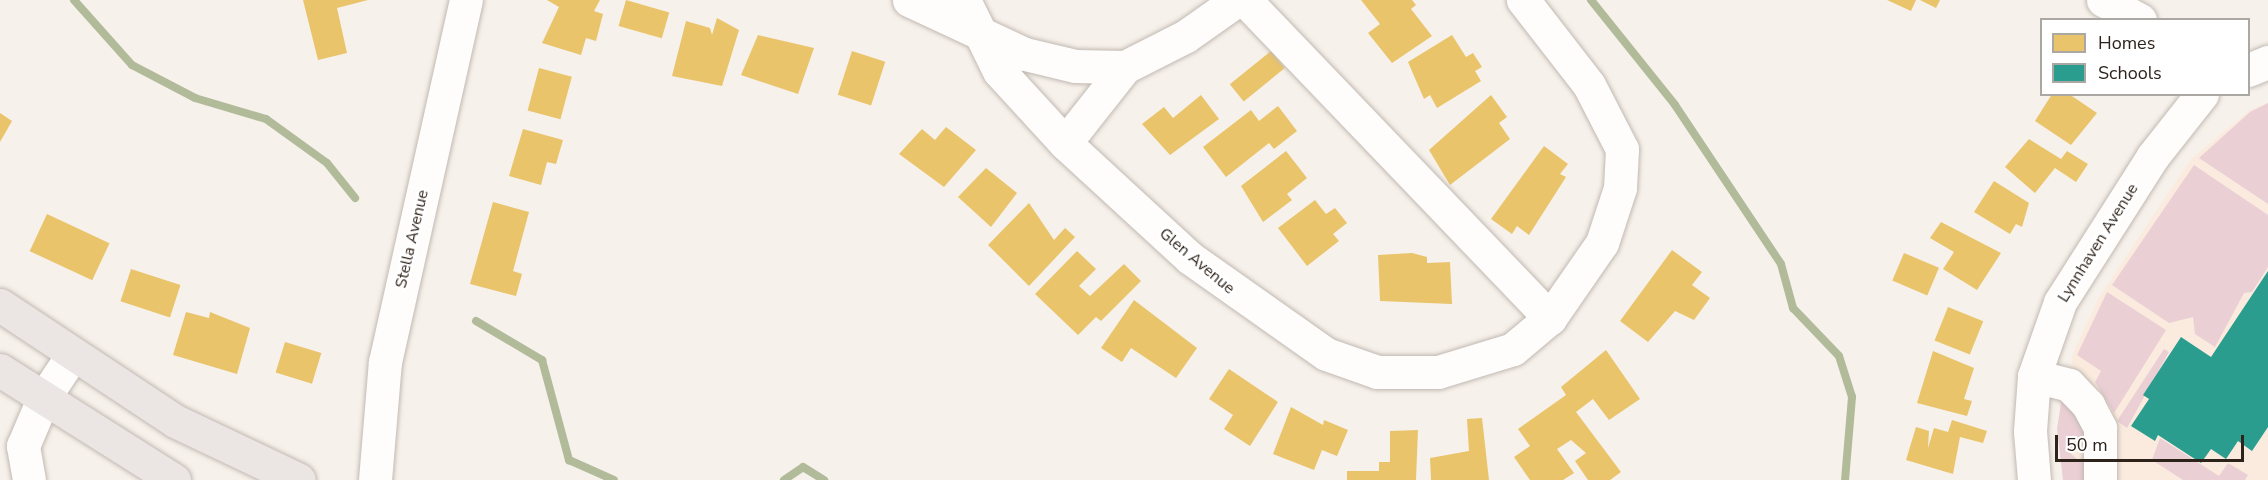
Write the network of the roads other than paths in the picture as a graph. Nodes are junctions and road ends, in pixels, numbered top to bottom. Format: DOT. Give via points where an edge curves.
graph roads {
  1 [pos="466,0"];
  2 [pos="909,0"];
  3 [pos="1238,0"];
  4 [pos="1245,0"];
  5 [pos="1523,0"];
  6 [pos="2103,0"];
  7 [pos="970,15"];
  8 [pos="2136,18"];
  9 [pos="2268,62"];
  10 [pos="1125,67"];
  11 [pos="2250,69"];
  12 [pos="2200,96"];
  13 [pos="1065,143"];
  14 [pos="0,305"];
  15 [pos="1550,318"];
  16 [pos="71,357"];
  17 [pos="1,372"];
  18 [pos="2034,376"];
  19 [pos="42,399"];
  20 [pos="153,476"];
  21 [pos="29,480"];
  22 [pos="299,480"];
  23 [pos="375,480"];
  24 [pos="2034,480"];
  25 [pos="2100,480"];
  1 -- 23 [label="street, Stella Avenue" via="385,362"];
  2 -- 7 [label="street"];
  3 -- 10 [label="street" via="1186,36"];
  4 -- 15 [label="street"];
  5 -- 15 [label="street" via="1590,85 1622,149 1620,188 1602,243"];
  6 -- 8 [label="street"];
  7 -- 10 [label="street" via="1035,56 1075,66"];
  7 -- 13 [label="street, Glen Avenue" via="999,71"];
  9 -- 11 [label="street"];
  10 -- 13 [label="street"];
  12 -- 18 [label="street, Lynnhaven Avenue" via="2153,156 2060,302"];
  13 -- 15 [label="street, Glen Avenue" via="1199,265 1326,354 1377,372 1438,372 1513,348"];
  14 -- 16 [label="main road"];
  16 -- 19 [label="street"];
  16 -- 22 [label="main road" via="175,420"];
  17 -- 19 [label="main road"];
  18 -- 24 [label="street, Lynnhaven Avenue" via="2030,431"];
  18 -- 25 [label="street" via="2069,385 2088,405 2100,428"];
  19 -- 20 [label="main road"];
  19 -- 21 [label="street" via="23,446"];
}
